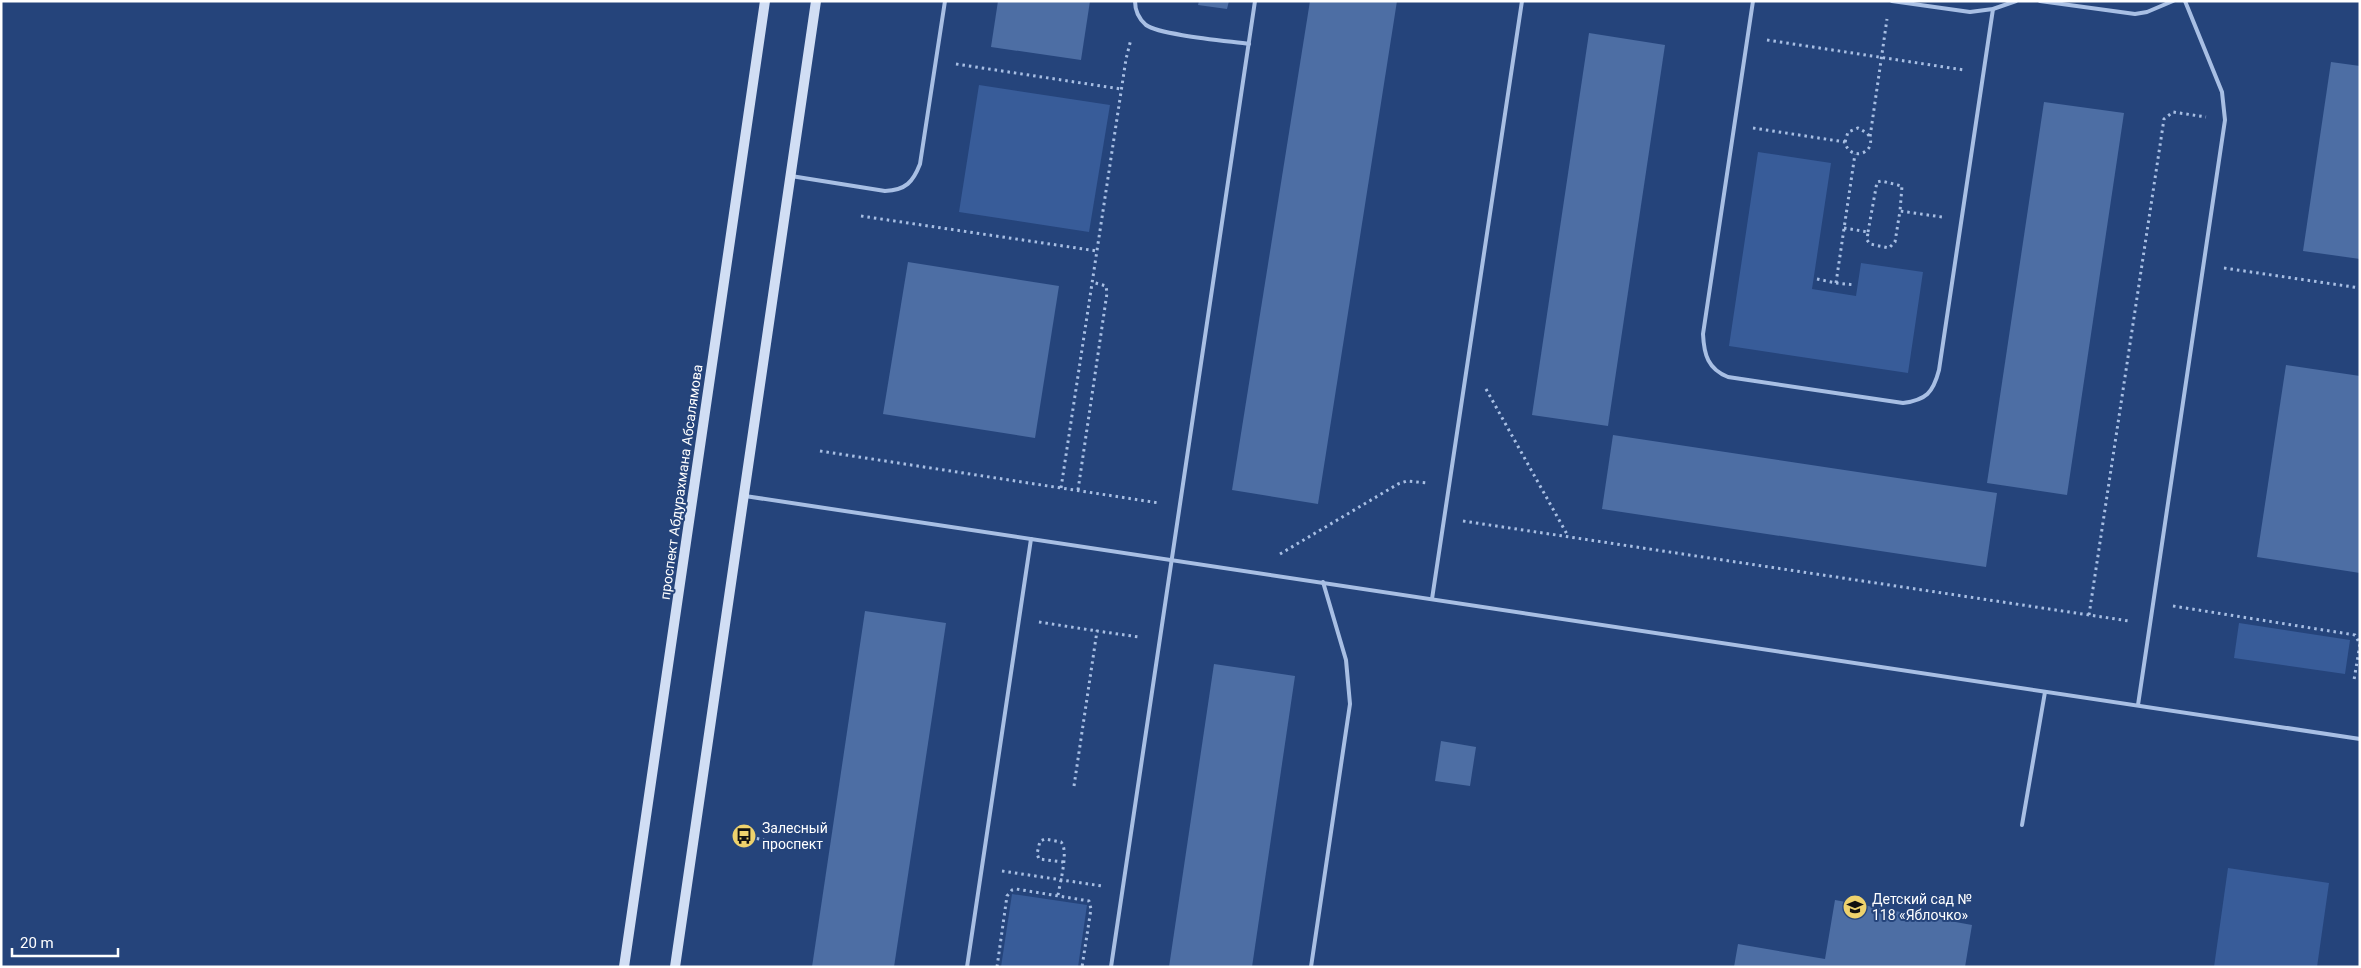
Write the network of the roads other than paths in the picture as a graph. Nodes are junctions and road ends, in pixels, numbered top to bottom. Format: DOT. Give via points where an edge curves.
graph roads {
  1 [pos="765,1"];
  2 [pos="816,1"];
  3 [pos="945,1"];
  4 [pos="1135,1"];
  5 [pos="1255,1"];
  6 [pos="1522,1"];
  7 [pos="1753,1"];
  8 [pos="1892,1"];
  9 [pos="2016,1"];
  10 [pos="2040,1"];
  11 [pos="2173,1"];
  12 [pos="2185,1"];
  13 [pos="2006,3"];
  14 [pos="1993,9"];
  15 [pos="1249,44"];
  16 [pos="791,176"];
  17 [pos="745,496"];
  18 [pos="1031,539"];
  19 [pos="1172,560"];
  20 [pos="1323,582"];
  21 [pos="1432,599"];
  22 [pos="2045,692"];
  23 [pos="2138,705"];
  24 [pos="2360,739"];
  25 [pos="2022,825"];
  26 [pos="624,967"];
  27 [pos="675,967"];
  28 [pos="967,967"];
  29 [pos="1110,967"];
  30 [pos="1311,967"];
  1 -- 26 [label="main road, проспект Абдурахмана Абсалямова"];
  2 -- 16 [label="main road"];
  3 -- 16 [label="lane" via="920,164 908,186 886,191"];
  4 -- 15 [label="lane" via="1135,9 1141,19 1156,30"];
  5 -- 15 [label="lane"];
  6 -- 21 [label="lane"];
  7 -- 14 [label="lane" via="1703,334 1704,352 1710,364 1728,377 1902,403 1926,396 1935,386 1939,370"];
  8 -- 14 [label="lane" via="1970,12"];
  9 -- 13 [label="lane"];
  10 -- 11 [label="lane" via="2135,14"];
  12 -- 23 [label="lane" via="2222,92 2225,120"];
  13 -- 14 [label="lane"];
  15 -- 19 [label="lane"];
  16 -- 17 [label="main road"];
  17 -- 18 [label="lane"];
  17 -- 27 [label="main road"];
  18 -- 19 [label="lane"];
  18 -- 28 [label="lane"];
  19 -- 20 [label="lane"];
  19 -- 29 [label="lane"];
  20 -- 21 [label="lane"];
  20 -- 30 [label="lane" via="1346,660 1350,704"];
  21 -- 22 [label="lane"];
  22 -- 23 [label="lane"];
  22 -- 25 [label="lane"];
  23 -- 24 [label="lane"];
}
